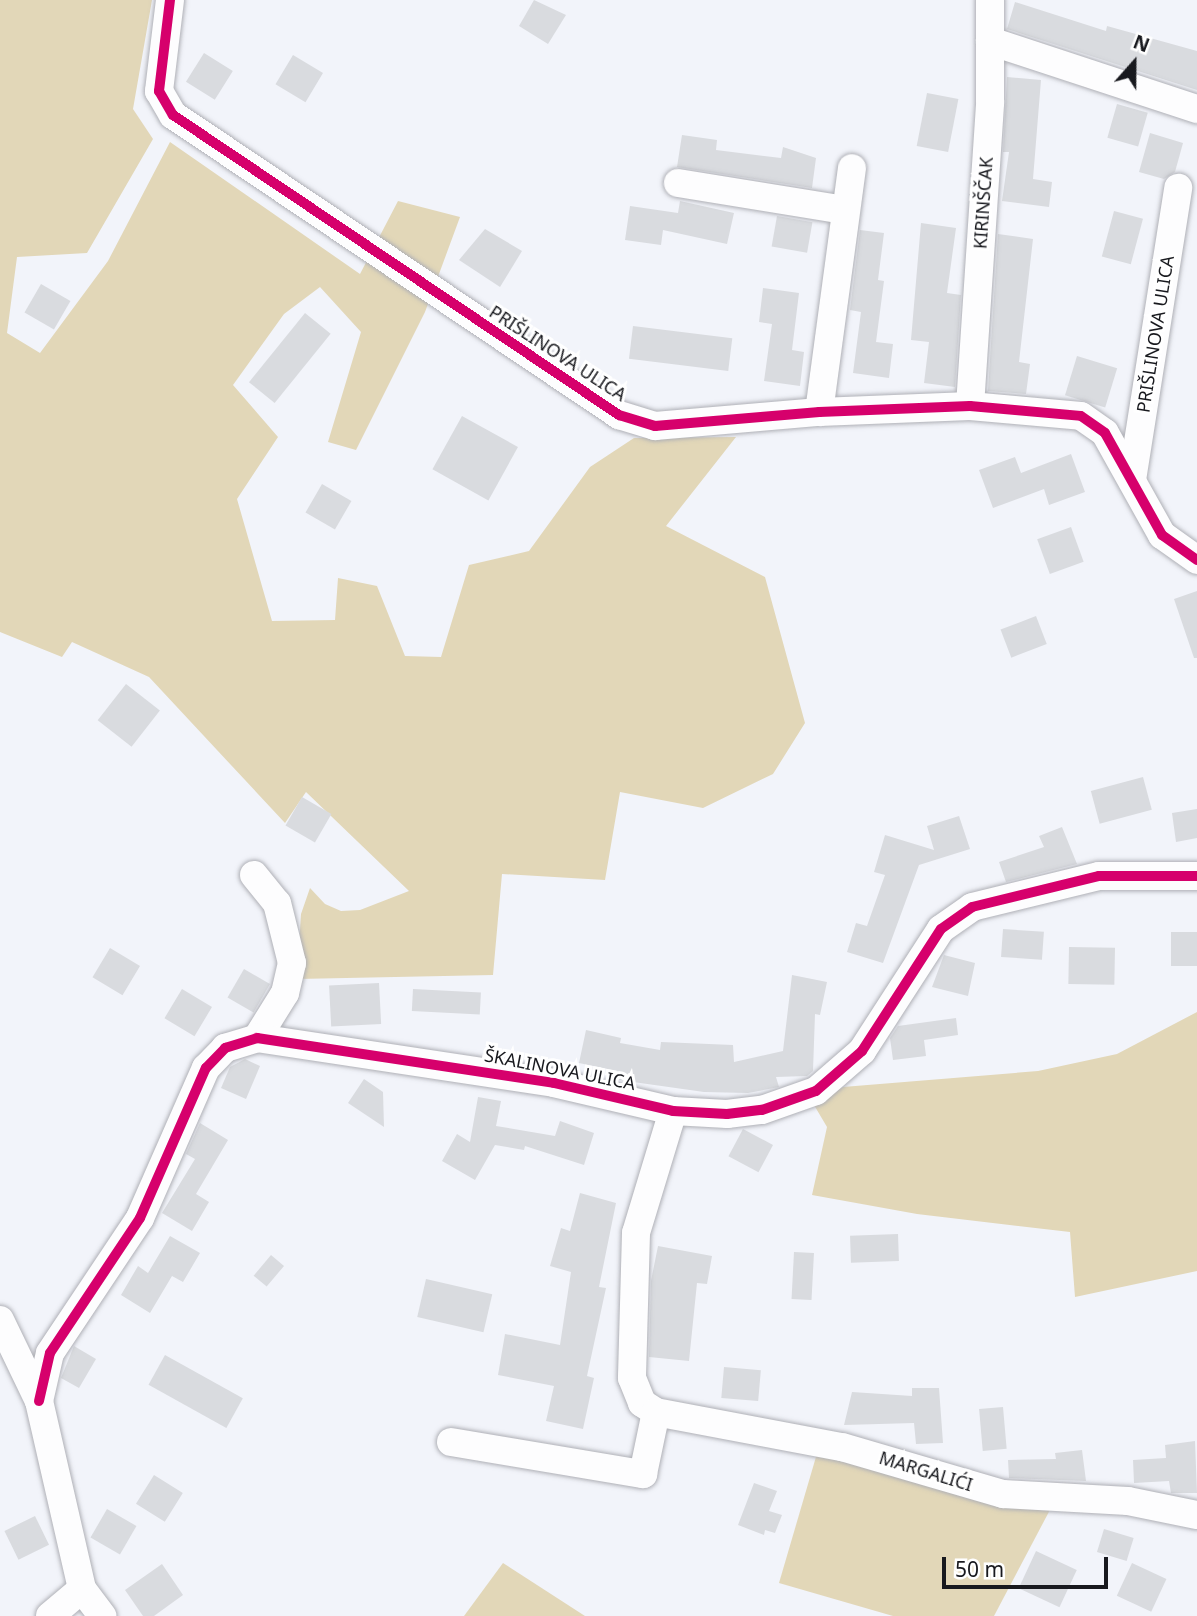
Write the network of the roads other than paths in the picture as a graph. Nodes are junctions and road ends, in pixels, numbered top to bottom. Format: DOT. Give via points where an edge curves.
graph roads {
  1 [pos="170,0"];
  2 [pos="989,0"];
  3 [pos="990,41"];
  4 [pos="1197,108"];
  5 [pos="852,168"];
  6 [pos="678,183"];
  7 [pos="1178,188"];
  8 [pos="844,210"];
  9 [pos="970,406"];
  10 [pos="819,412"];
  11 [pos="1132,480"];
  12 [pos="1197,560"];
  13 [pos="254,874"];
  14 [pos="1197,876"];
  15 [pos="257,1038"];
  16 [pos="673,1111"];
  17 [pos="0,1320"];
  18 [pos="39,1401"];
  19 [pos="656,1412"];
  20 [pos="451,1442"];
  21 [pos="1197,1516"];
  22 [pos="82,1589"];
  23 [pos="50,1616"];
  24 [pos="102,1616"];
  1 -- 10 [label="street, PRIŠLINOVA ULICA" via="159,91 173,115 619,415 655,426"];
  2 -- 3 [label="street, KIRINŠČAK"];
  3 -- 4 [label="street"];
  3 -- 9 [label="street, KIRINŠČAK"];
  5 -- 8 [label="street"];
  6 -- 8 [label="street"];
  7 -- 11 [label="street, PRIŠLINOVA ULICA"];
  8 -- 10 [label="street"];
  9 -- 10 [label="street, PRIŠLINOVA ULICA"];
  9 -- 11 [label="street, PRIŠLINOVA ULICA" via="1090,419 1105,433"];
  11 -- 12 [label="street, PRIŠLINOVA ULICA" via="1162,535"];
  13 -- 15 [label="street" via="277,903 292,962 285,993"];
  14 -- 16 [label="street, ŠKALINOVA ULICA" via="1099,876 972,907 941,929 862,1051 816,1091 762,1110 727,1114"];
  15 -- 16 [label="street, ŠKALINOVA ULICA" via="554,1083"];
  15 -- 18 [label="street, ŠKALINOVA ULICA" via="225,1048 206,1068 141,1218 50,1353"];
  16 -- 19 [label="street" via="641,1210 634,1257 632,1378 642,1404"];
  17 -- 18 [label="street"];
  18 -- 22 [label="street"];
  19 -- 20 [label="street" via="643,1474"];
  19 -- 21 [label="street, MARGALIĆI" via="842,1447 1003,1494 1128,1501"];
  22 -- 23 [label="street"];
  22 -- 24 [label="street"];
}
